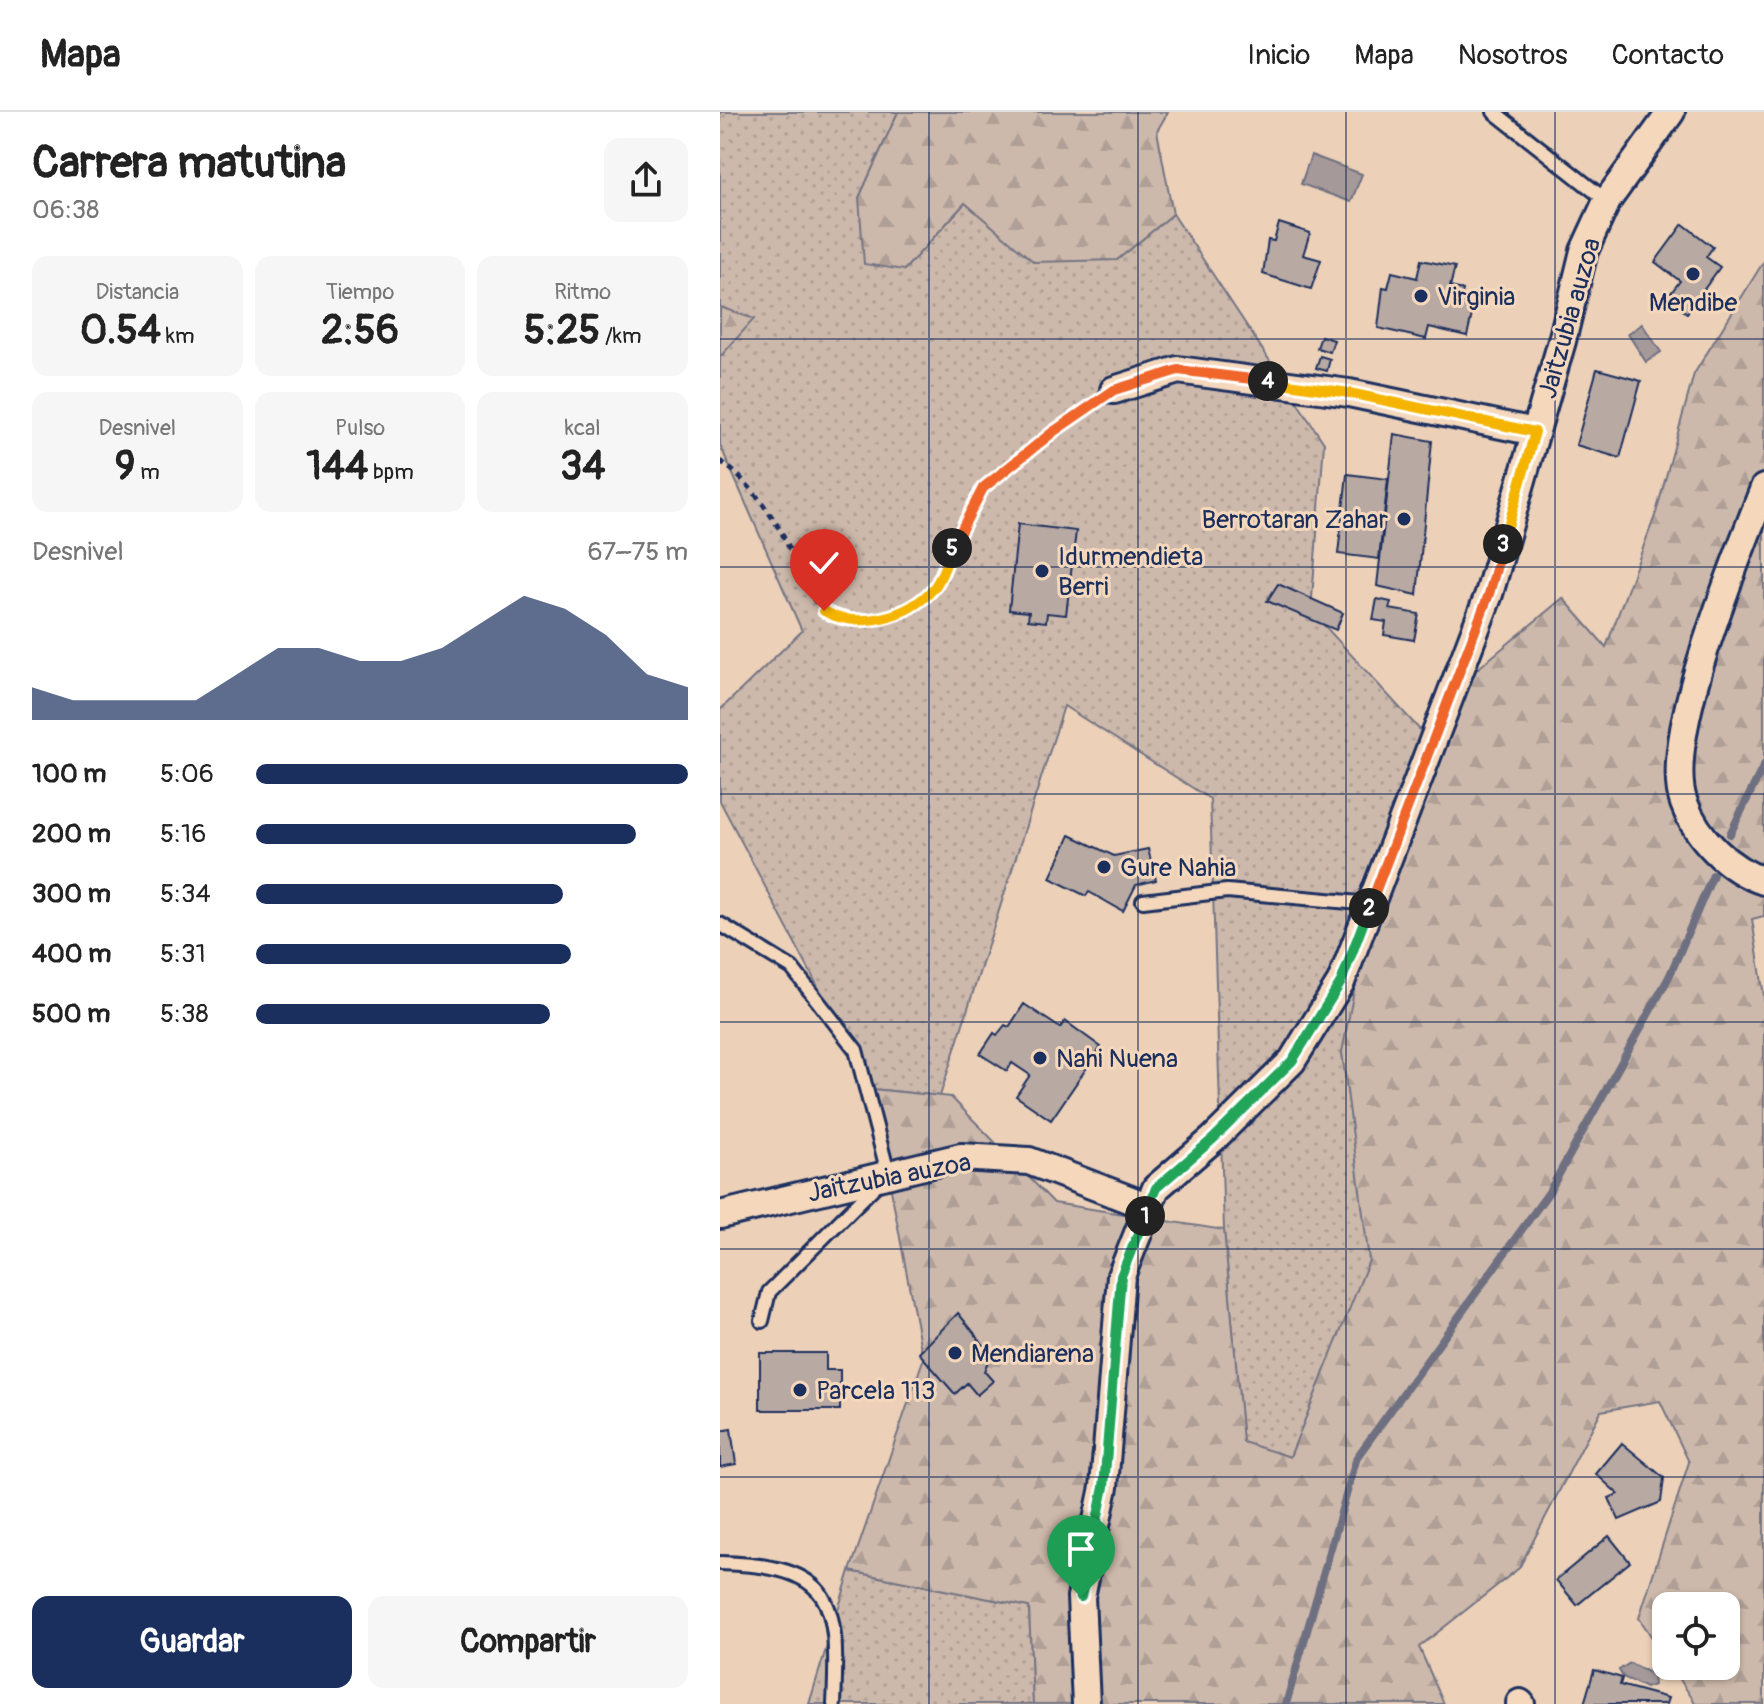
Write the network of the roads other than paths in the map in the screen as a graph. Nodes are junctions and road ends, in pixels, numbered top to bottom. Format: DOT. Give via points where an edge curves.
graph roads {
  1 [pos="1494,112"];
  2 [pos="1671,112"];
  3 [pos="1607,201"];
  4 [pos="1114,390"];
  5 [pos="1535,432"];
  6 [pos="1764,488"];
  7 [pos="1764,881"];
  8 [pos="1143,901"];
  9 [pos="1371,904"];
  10 [pos="720,924"];
  11 [pos="888,1173"];
  12 [pos="1149,1207"];
  13 [pos="720,1215"];
  14 [pos="762,1321"];
  15 [pos="720,1563"];
  16 [pos="834,1704"];
  17 [pos="1086,1704"];
  1 -- 3 [label="lane"];
  2 -- 3 [label="street, Jaitzubia auzoa"];
  3 -- 5 [label="street, Jaitzubia auzoa" via="1584,251"];
  4 -- 5 [label="street" via="1178,370 1349,393"];
  5 -- 9 [label="street, Jaitzubia auzoa" via="1489,594"];
  6 -- 7 [label="street" via="1689,699 1681,754 1683,801 1706,842 1748,876"];
  8 -- 9 [label="lane" via="1227,891"];
  9 -- 12 [label="street, Jaitzubia auzoa" via="1341,982 1292,1061 1156,1188"];
  10 -- 11 [label="lane" via="792,968 856,1050"];
  11 -- 12 [label="street, Jaitzubia auzoa" via="961,1157 1029,1161"];
  11 -- 13 [label="street, Jaitzubia auzoa"];
  11 -- 14 [label="lane" via="769,1292"];
  12 -- 17 [label="street, Jaitzubia auzoa" via="1121,1276 1104,1487 1081,1597"];
  15 -- 16 [label="lane" via="768,1564 810,1582 832,1612 837,1650"];
}
